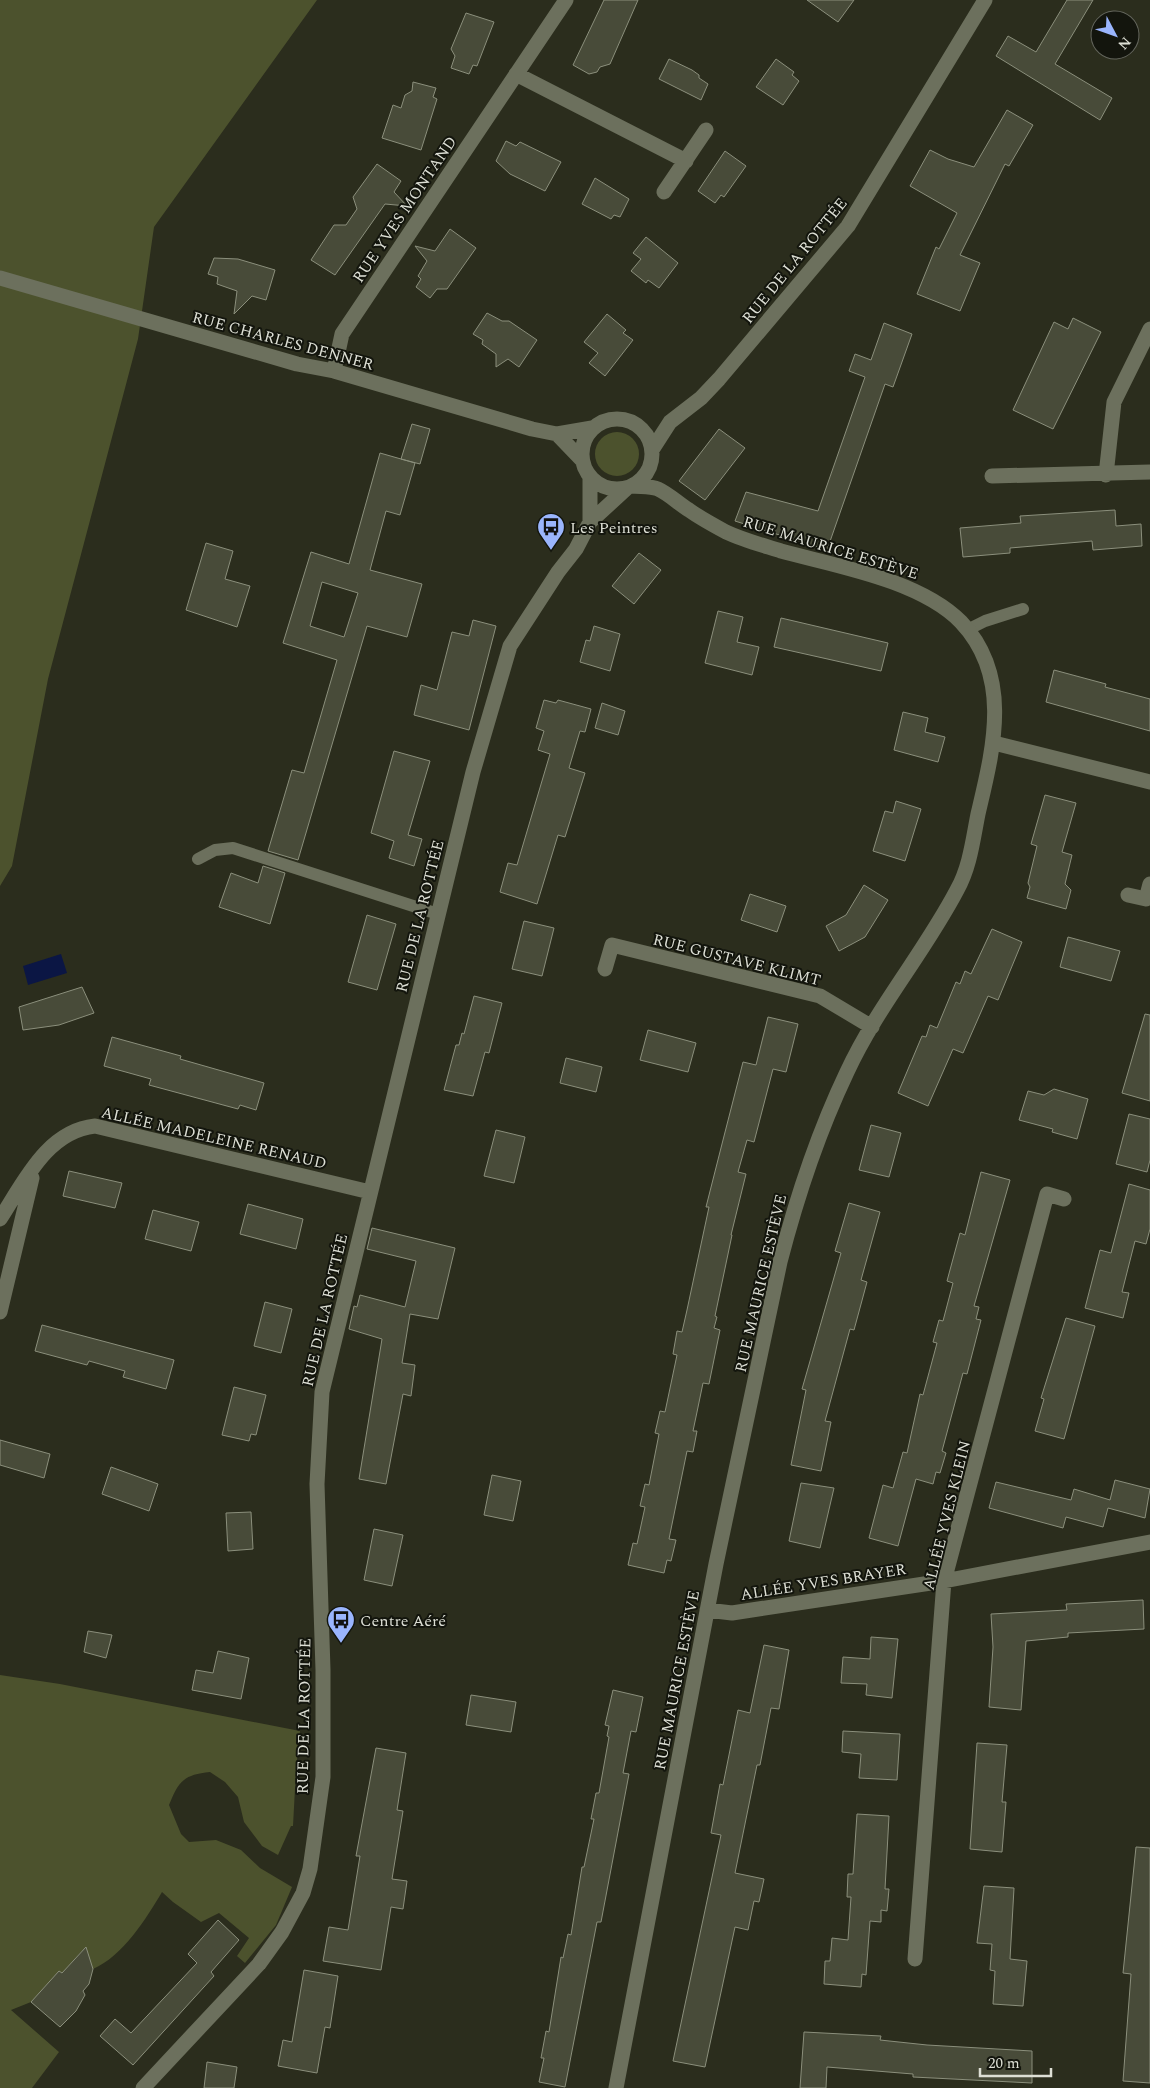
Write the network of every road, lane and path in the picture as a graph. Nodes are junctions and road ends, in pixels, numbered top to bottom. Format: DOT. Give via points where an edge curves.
graph roads {
  1 [pos="566,0"];
  2 [pos="985,0"];
  3 [pos="516,74"];
  4 [pos="706,130"];
  5 [pos="686,161"];
  6 [pos="664,192"];
  7 [pos="0,278"];
  8 [pos="1150,329"];
  9 [pos="334,371"];
  10 [pos="670,422"];
  11 [pos="637,424"];
  12 [pos="592,428"];
  13 [pos="557,434"];
  14 [pos="652,456"];
  15 [pos="582,460"];
  16 [pos="1150,472"];
  17 [pos="1106,475"];
  18 [pos="992,476"];
  19 [pos="590,477"];
  20 [pos="629,487"];
  21 [pos="657,488"];
  22 [pos="590,522"];
  23 [pos="1023,609"];
  24 [pos="967,630"];
  25 [pos="994,743"];
  26 [pos="1150,781"];
  27 [pos="198,859"];
  28 [pos="1150,884"];
  29 [pos="1128,894"];
  30 [pos="438,914"];
  31 [pos="605,969"];
  32 [pos="872,1027"];
  33 [pos="34,1167"];
  34 [pos="370,1192"];
  35 [pos="1064,1199"];
  36 [pos="0,1219"];
  37 [pos="0,1312"];
  38 [pos="1150,1542"];
  39 [pos="944,1581"];
  40 [pos="707,1610"];
  41 [pos="915,1959"];
  42 [pos="143,2088"];
  43 [pos="616,2088"];
  1 -- 3 [label="street, RUE YVES MONTAND"];
  2 -- 10 [label="street, RUE DE LA ROTTÉE" via="848,226 720,379"];
  3 -- 5 [label="street"];
  3 -- 9 [label="street, RUE YVES MONTAND" via="342,334"];
  4 -- 5 [label="street"];
  5 -- 6 [label="street"];
  7 -- 9 [label="street, RUE CHARLES DENNER" via="297,364"];
  8 -- 17 [label="street" via="1114,402"];
  9 -- 13 [label="street, RUE CHARLES DENNER"];
  10 -- 11 [label="street"];
  10 -- 14 [label="street, RUE DE LA ROTTÉE"];
  11 -- 12 [label="street" via="614,419"];
  11 -- 14 [label="street" via="650,440"];
  12 -- 13 [label="street, RUE CHARLES DENNER"];
  12 -- 15 [label="street" via="582,448"];
  13 -- 15 [label="street"];
  14 -- 20 [label="street" via="641,480"];
  14 -- 21 [label="street"];
  15 -- 19 [label="street"];
  16 -- 17 [label="street"];
  17 -- 18 [label="street"];
  19 -- 20 [label="street" via="606,488"];
  19 -- 22 [label="street, RUE DE LA ROTTÉE"];
  20 -- 21 [label="street"];
  20 -- 22 [label="street, RUE DE LA ROTTÉE"];
  21 -- 24 [label="street, RUE MAURICE ESTÈVE" via="691,512 746,541 915,591 941,605"];
  22 -- 30 [label="street, RUE DE LA ROTTÉE" via="576,549 510,646 473,772"];
  23 -- 24 [label="lane"];
  24 -- 25 [label="street, RUE MAURICE ESTÈVE" via="984,660 991,683 996,706"];
  25 -- 26 [label="street"];
  25 -- 32 [label="street, RUE MAURICE ESTÈVE" via="966,868 958,889"];
  27 -- 30 [label="lane" via="215,850 233,848"];
  28 -- 29 [label="street" via="1146,899"];
  30 -- 34 [label="street, RUE DE LA ROTTÉE"];
  31 -- 32 [label="street, RUE GUSTAVE KLIMT" via="612,945 820,996"];
  32 -- 40 [label="street, RUE MAURICE ESTÈVE" via="841,1085 791,1217"];
  33 -- 34 [label="street, ALLÉE MADELEINE RENAUD" via="64,1135 80,1127 95,1126"];
  33 -- 36 [label="street, ALLÉE MADELEINE RENAUD"];
  33 -- 37 [label="street, ALLÉE MADELEINE RENAUD"];
  34 -- 42 [label="street, RUE DE LA ROTTÉE" via="322,1392 316,1484 323,1670 323,1777 310,1869 303,1892 282,1932 258,1964"];
  35 -- 39 [label="street, ALLÉE YVES KLEIN" via="1047,1194"];
  38 -- 39 [label="street, ALLÉE YVES BRAYER"];
  39 -- 40 [label="street, ALLÉE YVES BRAYER" via="732,1613"];
  39 -- 41 [label="street, ALLÉE YVES KLEIN"];
  40 -- 43 [label="street, RUE MAURICE ESTÈVE"];
}
